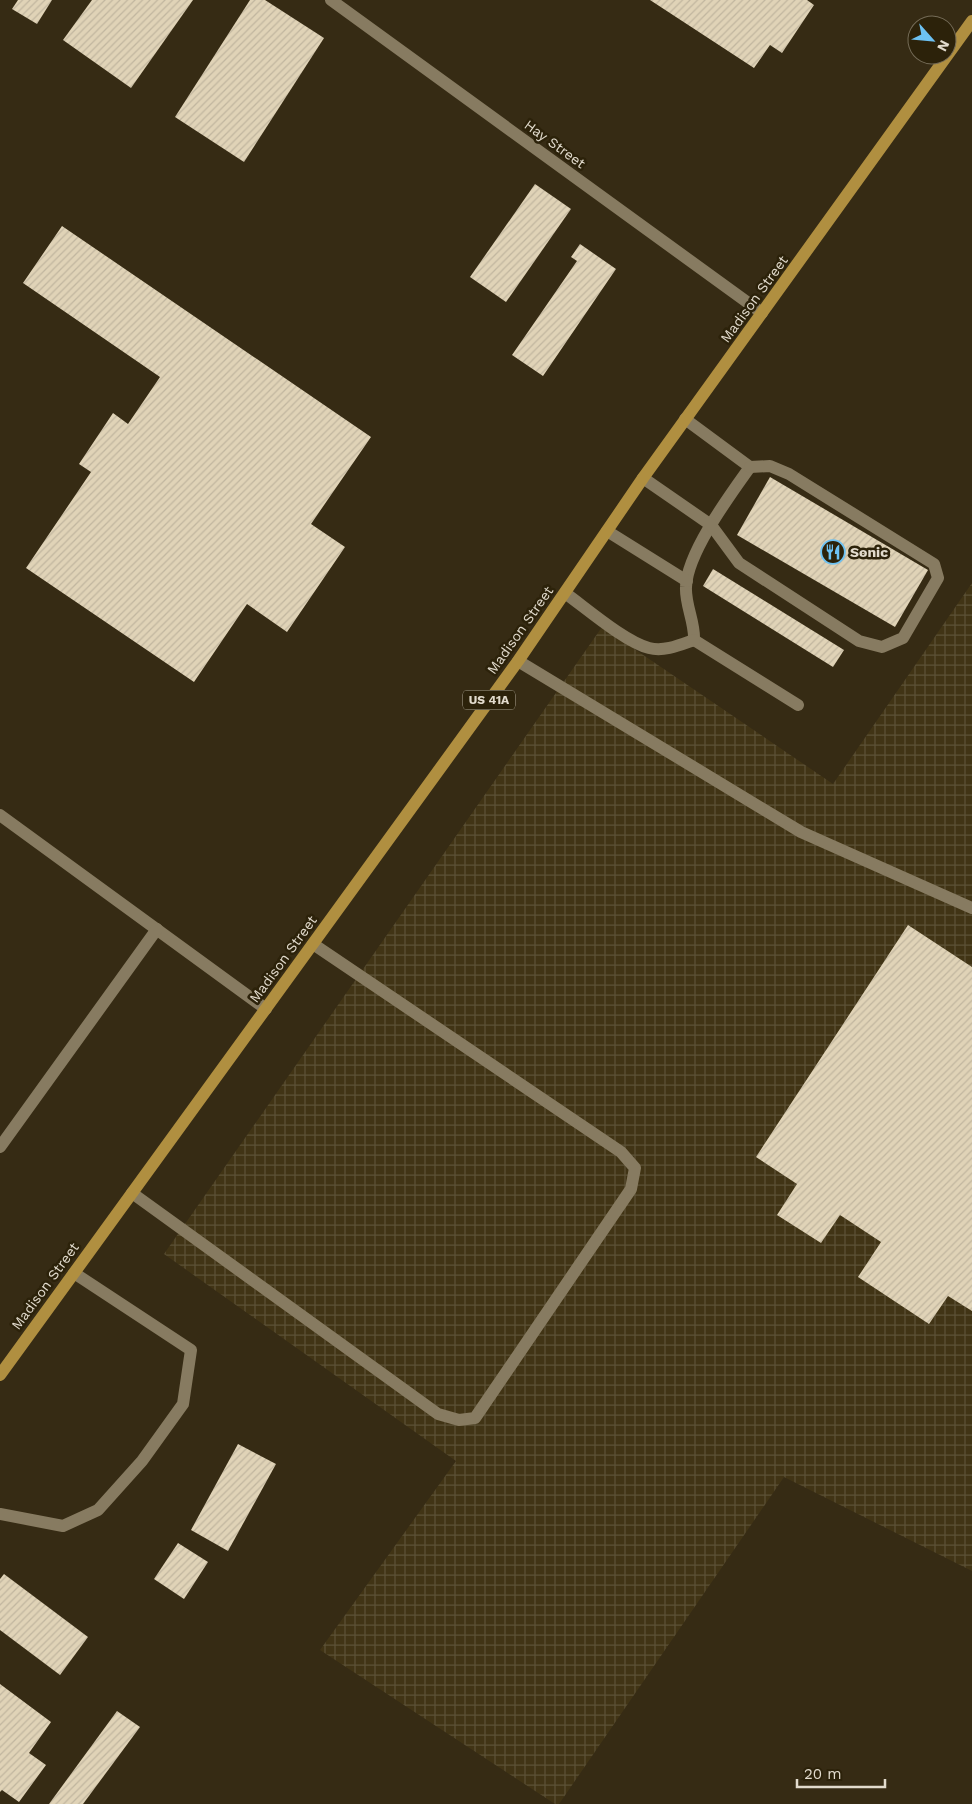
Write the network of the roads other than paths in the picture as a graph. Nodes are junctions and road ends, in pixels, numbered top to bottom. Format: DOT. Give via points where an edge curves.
graph roads {
  1 [pos="330,0"];
  2 [pos="972,21"];
  3 [pos="762,313"];
  4 [pos="685,419"];
  5 [pos="750,467"];
  6 [pos="643,478"];
  7 [pos="710,525"];
  8 [pos="607,532"];
  9 [pos="687,581"];
  10 [pos="565,593"];
  11 [pos="694,640"];
  12 [pos="518,661"];
  13 [pos="798,705"];
  14 [pos="0,815"];
  15 [pos="972,908"];
  16 [pos="157,929"];
  17 [pos="313,944"];
  18 [pos="266,1009"];
  19 [pos="0,1146"];
  20 [pos="132,1193"];
  21 [pos="74,1273"];
  22 [pos="0,1374"];
  23 [pos="0,1514"];
  1 -- 3 [label="lane, Hay Street"];
  2 -- 3 [label="main road, Madison Street / US 41A"];
  3 -- 4 [label="main road, Madison Street / US 41A"];
  4 -- 5 [label="lane"];
  4 -- 6 [label="main road, Madison Street / US 41A"];
  5 -- 7 [label="lane"];
  5 -- 7 [label="lane" via="770,466 789,474 934,564 938,578 903,638 882,647 860,640 739,563"];
  6 -- 7 [label="lane"];
  6 -- 8 [label="main road, Madison Street / US 41A"];
  7 -- 9 [label="lane"];
  8 -- 9 [label="lane"];
  8 -- 10 [label="main road, Madison Street / US 41A"];
  9 -- 11 [label="lane"];
  10 -- 11 [label="lane" via="634,642 649,648 677,646"];
  10 -- 12 [label="main road, Madison Street / US 41A"];
  11 -- 13 [label="lane"];
  12 -- 15 [label="lane" via="801,832"];
  12 -- 17 [label="main road, Madison Street / US 41A"];
  14 -- 16 [label="lane"];
  16 -- 18 [label="lane"];
  16 -- 19 [label="lane"];
  17 -- 18 [label="main road, Madison Street / US 41A"];
  17 -- 20 [label="lane" via="621,1152 635,1168 631,1189 475,1418 459,1420 438,1414"];
  18 -- 20 [label="main road, Madison Street / US 41A"];
  20 -- 21 [label="main road, Madison Street / US 41A"];
  21 -- 22 [label="main road, Madison Street / US 41A"];
  21 -- 23 [label="lane" via="191,1350 183,1404 142,1461 98,1510 63,1526"];
}
